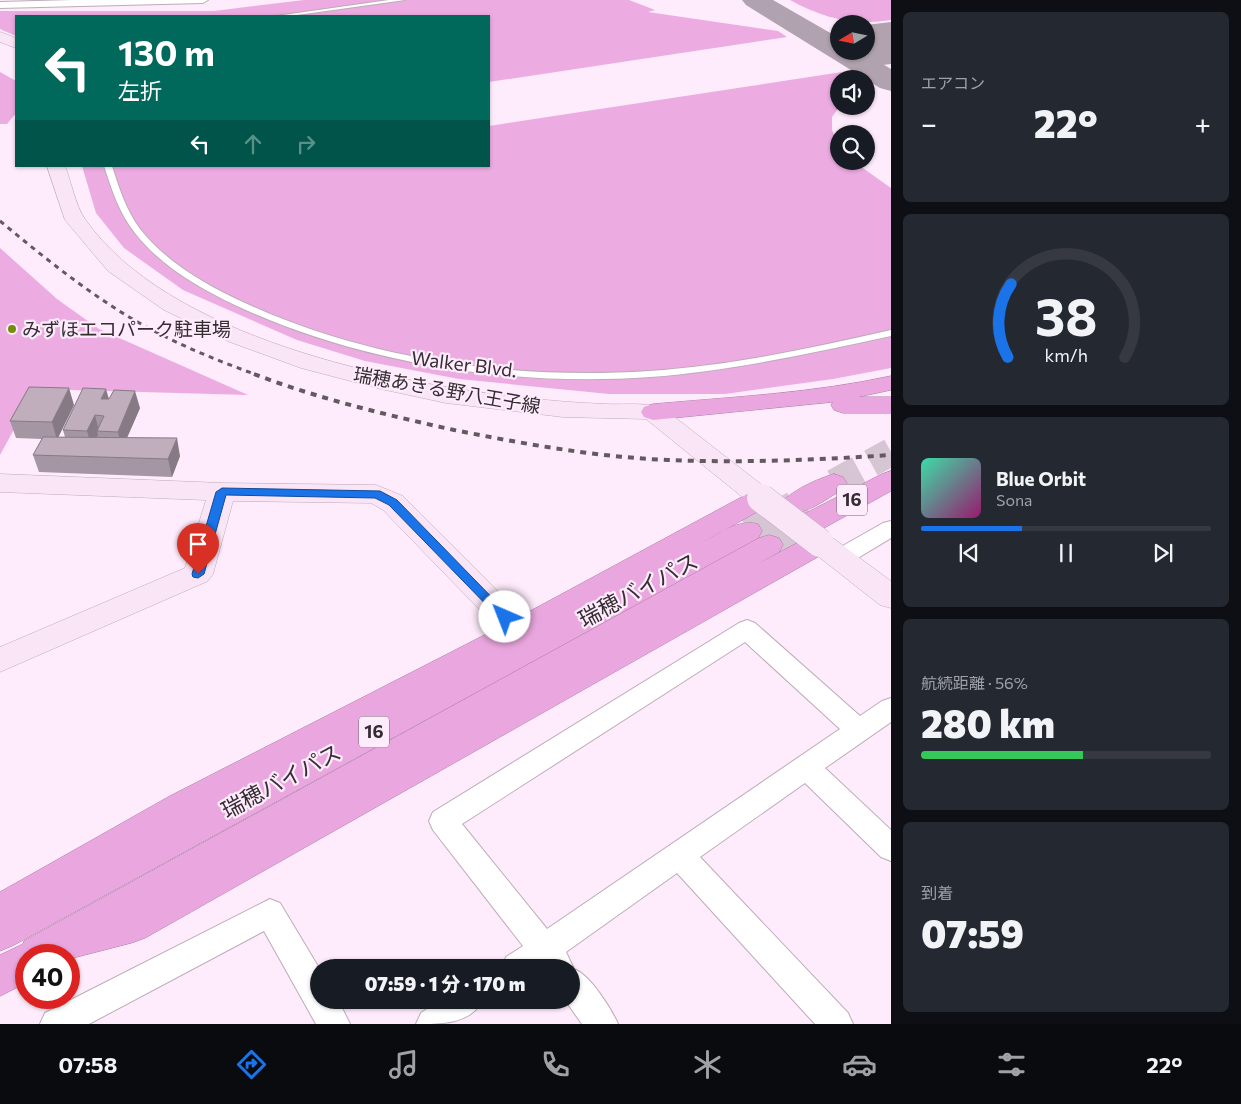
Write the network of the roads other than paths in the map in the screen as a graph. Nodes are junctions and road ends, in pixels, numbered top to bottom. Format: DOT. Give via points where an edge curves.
graph roads {
  1 [pos="203,0"];
  2 [pos="402,0"];
  3 [pos="0,5"];
  4 [pos="287,15"];
  5 [pos="0,36"];
  6 [pos="15,44"];
  7 [pos="56,167"];
  8 [pos="108,167"];
  9 [pos="891,333"];
  10 [pos="891,382"];
  11 [pos="891,405"];
  12 [pos="653,412"];
  13 [pos="891,480"];
  14 [pos="0,483"];
  15 [pos="834,483"];
  16 [pos="222,492"];
  17 [pos="761,498"];
  18 [pos="891,528"];
  19 [pos="817,532"];
  20 [pos="891,597"];
  21 [pos="519,631"];
  22 [pos="0,660"];
  23 [pos="891,708"];
  24 [pos="858,730"];
  25 [pos="807,768"];
  26 [pos="891,848"];
  27 [pos="680,856"];
  28 [pos="0,912"];
  29 [pos="0,932"];
  30 [pos="58,944"];
  31 [pos="65,944"];
  32 [pos="552,958"];
  33 [pos="15,968"];
  34 [pos="0,976"];
  35 [pos="310,982"];
  36 [pos="580,995"];
  37 [pos="326,1009"];
  38 [pos="454,1009"];
  39 [pos="56,1024"];
  40 [pos="334,1024"];
  41 [pos="432,1024"];
  42 [pos="602,1024"];
  43 [pos="837,1024"];
  1 -- 3 [label="street"];
  2 -- 4 [label="lane"];
  5 -- 6 [label="main road"];
  7 -- 12 [label="main road, 瑞穂あきる野八王子線" via="58,185 81,231 110,263 184,313 218,329 316,366 403,387 498,403 600,412"];
  8 -- 9 [label="lane, Walker Blvd." via="129,219 169,262 200,284 277,321 334,340 392,354 490,370 579,375 640,374 707,369 775,358"];
  10 -- 12 [label="highway" via="806,398"];
  11 -- 12 [label="highway" via="821,405 696,414"];
  12 -- 17 [label="main road"];
  13 -- 19 [label="highway, 16"];
  14 -- 16 [label="main road"];
  15 -- 19 [label="highway, 16"];
  16 -- 21 [label="main road" via="376,494 386,498"];
  16 -- 22 [label="main road" via="198,574"];
  17 -- 19 [label="main road, bridge"];
  17 -- 21 [label="highway"];
  18 -- 19 [label="street"];
  19 -- 20 [label="main road"];
  19 -- 31 [label="highway" via="131,925"];
  21 -- 28 [label="highway" via="183,807"];
  23 -- 24 [label="street"];
  24 -- 25 [label="street"];
  24 -- 32 [label="street" via="748,629 443,821"];
  25 -- 26 [label="street"];
  25 -- 27 [label="street"];
  27 -- 32 [label="street"];
  27 -- 43 [label="street"];
  29 -- 30 [label="highway, 瑞穂バイパス / 16" via="758,538"];
  33 -- 34 [label="highway"];
  35 -- 39 [label="street" via="270,913"];
  36 -- 42 [label="street"];
  37 -- 40 [label="street"];
  38 -- 41 [label="street"];
}
